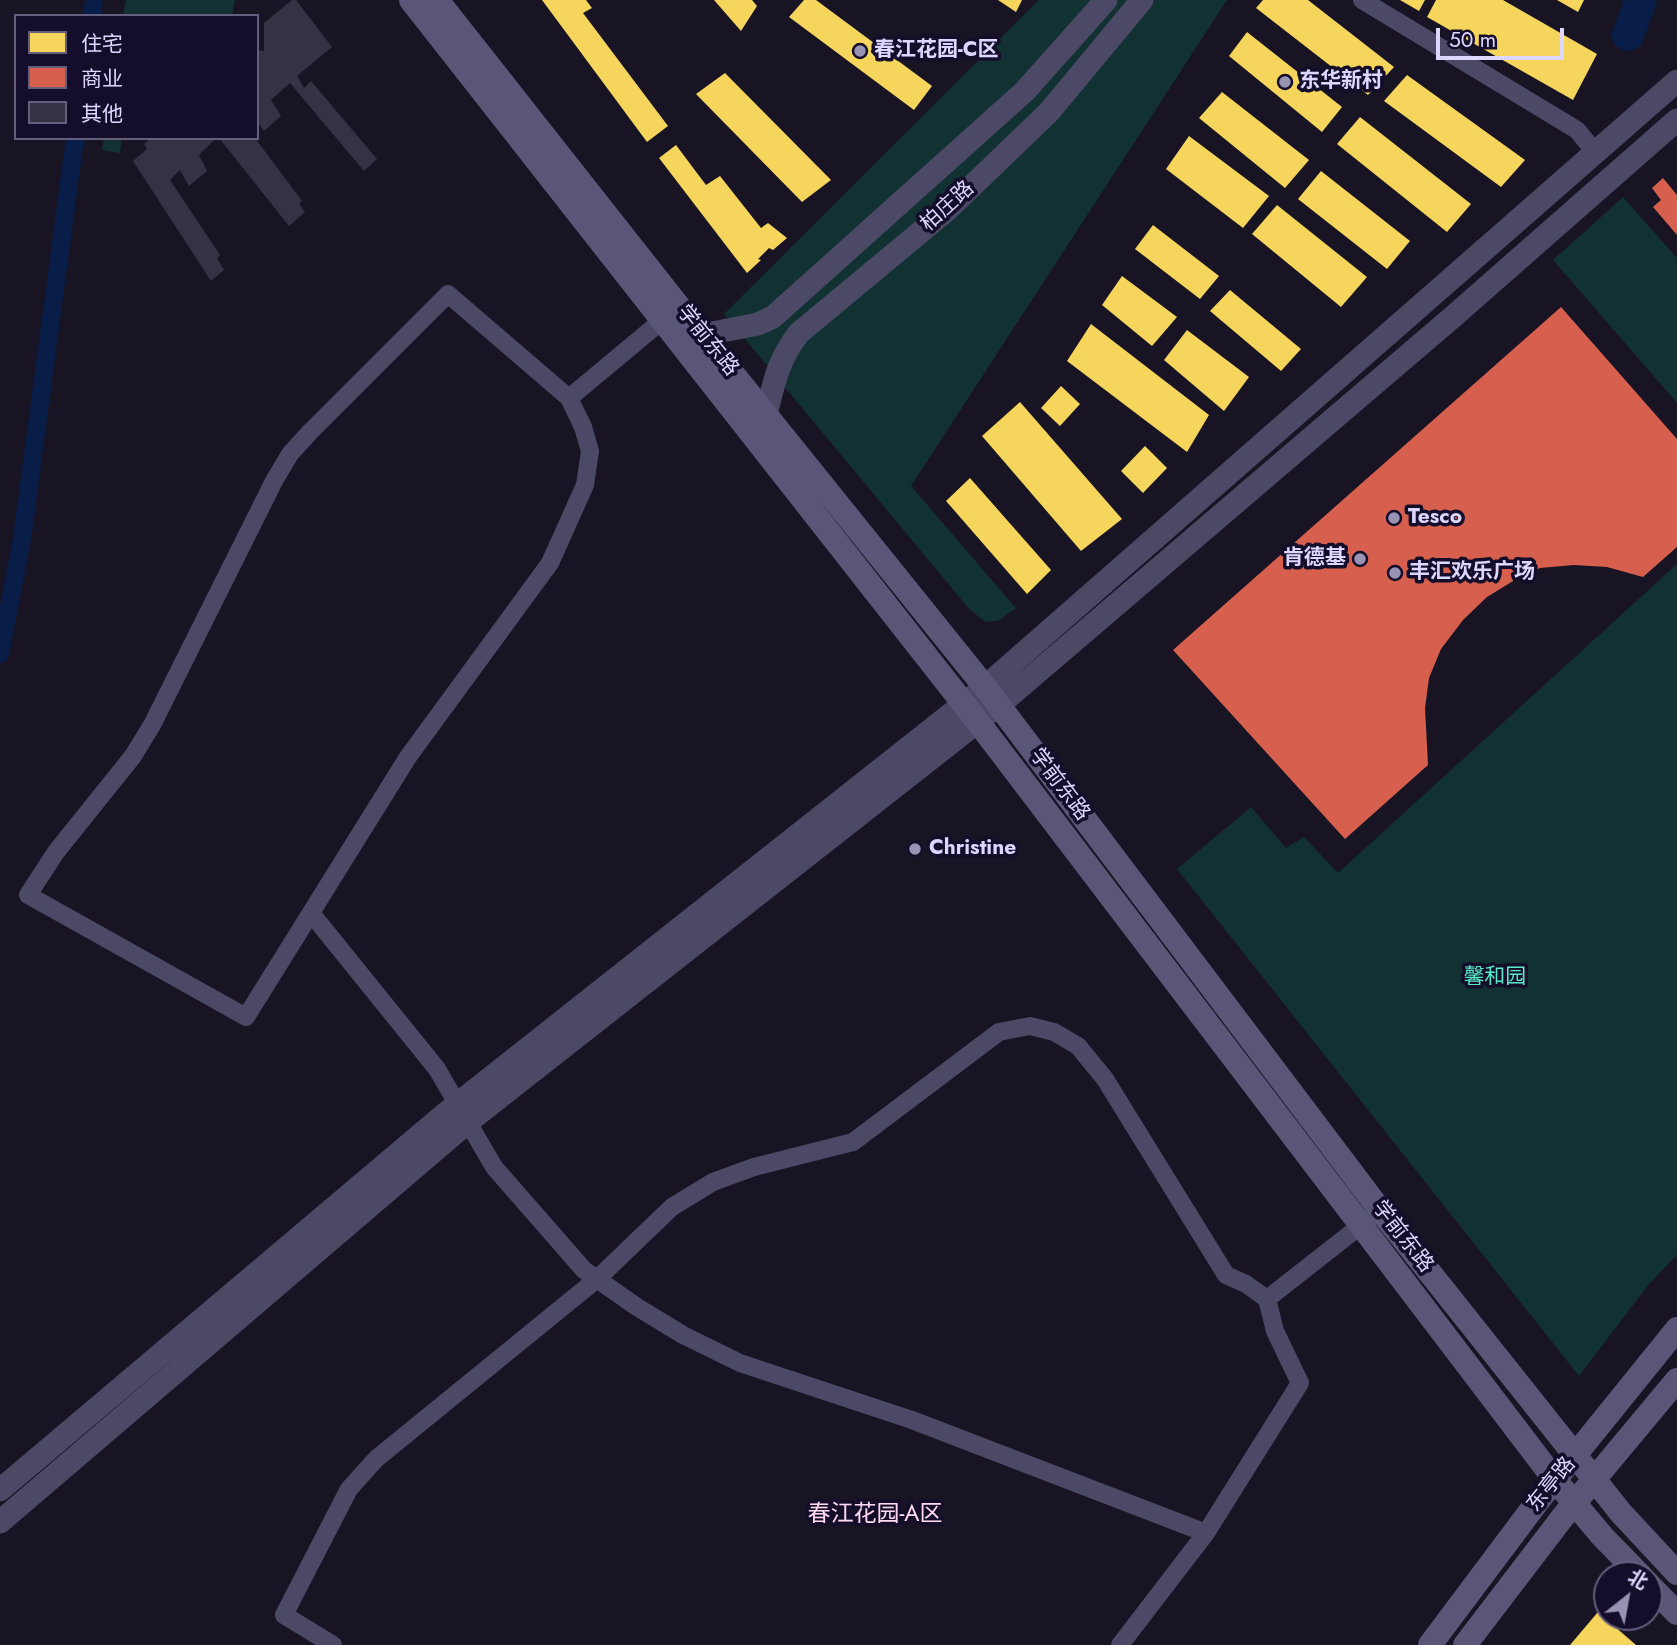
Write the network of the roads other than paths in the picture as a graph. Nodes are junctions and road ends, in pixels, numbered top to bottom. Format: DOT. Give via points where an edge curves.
graph roads {
  1 [pos="411,0"];
  2 [pos="437,0"];
  3 [pos="1106,0"];
  4 [pos="1142,0"];
  5 [pos="1362,0"];
  6 [pos="1677,81"];
  7 [pos="1677,120"];
  8 [pos="1594,152"];
  9 [pos="670,314"];
  10 [pos="702,335"];
  11 [pos="569,398"];
  12 [pos="766,415"];
  13 [pos="992,696"];
  14 [pos="971,713"];
  15 [pos="310,913"];
  16 [pos="463,1113"];
  17 [pos="1371,1217"];
  18 [pos="597,1279"];
  19 [pos="1266,1299"];
  20 [pos="1677,1329"];
  21 [pos="1677,1380"];
  22 [pos="1575,1455"];
  23 [pos="1595,1479"];
  24 [pos="1555,1480"];
  25 [pos="0,1490"];
  26 [pos="1575,1503"];
  27 [pos="0,1522"];
  28 [pos="1206,1533"];
  29 [pos="1626,1561"];
  30 [pos="1677,1573"];
  31 [pos="1663,1599"];
  32 [pos="1677,1613"];
  33 [pos="333,1645"];
  34 [pos="1120,1645"];
  35 [pos="1430,1645"];
  36 [pos="1465,1645"];
  1 -- 9 [label="main road, 学前东路"];
  2 -- 9 [label="main road, 学前东路"];
  3 -- 10 [label="street, 柏庄路" via="1026,91 773,317"];
  4 -- 12 [label="street, 柏庄路" via="1049,112 947,210 799,333 777,369"];
  5 -- 8 [label="street" via="1577,130"];
  6 -- 8 [label="street"];
  7 -- 13 [label="street" via="1455,315"];
  8 -- 13 [label="street"];
  9 -- 10 [label="main road, 学前东路"];
  9 -- 11 [label="street"];
  9 -- 14 [label="main road, 学前东路"];
  10 -- 12 [label="main road, 学前东路"];
  11 -- 15 [label="street" via="590,451 585,485 550,563 408,757"];
  11 -- 15 [label="street" via="448,294 290,454 152,725 28,895 246,1017"];
  12 -- 13 [label="main road, 学前东路"];
  13 -- 14 [label="street"];
  13 -- 17 [label="main road, 学前东路"];
  14 -- 16 [label="street"];
  14 -- 17 [label="main road, 学前东路"];
  15 -- 16 [label="street" via="437,1069"];
  16 -- 18 [label="street" via="494,1167"];
  16 -- 25 [label="street"];
  16 -- 27 [label="street"];
  17 -- 19 [label="street"];
  17 -- 22 [label="main road, 学前东路"];
  17 -- 24 [label="main road, 学前东路"];
  18 -- 19 [label="street" via="672,1207 713,1182 853,1142 999,1032 1030,1026 1054,1032 1078,1046 1105,1079 1226,1275"];
  18 -- 28 [label="street" via="683,1335 740,1363 912,1420"];
  18 -- 33 [label="street" via="376,1459 349,1489 284,1615"];
  19 -- 28 [label="street" via="1275,1331 1300,1383"];
  20 -- 22 [label="main road, 东亭路"];
  21 -- 23 [label="main road, 东亭路"];
  22 -- 23 [label="main road, 学前东路"];
  22 -- 24 [label="main road, 东亭路"];
  23 -- 26 [label="main road, 东亭路"];
  23 -- 30 [label="main road, 学前东路"];
  24 -- 26 [label="main road, 学前东路"];
  24 -- 35 [label="main road, 东亭路"];
  26 -- 29 [label="main road, 学前东路"];
  26 -- 36 [label="main road, 东亭路"];
  28 -- 34 [label="street"];
  31 -- 32 [label="main road"];
}
